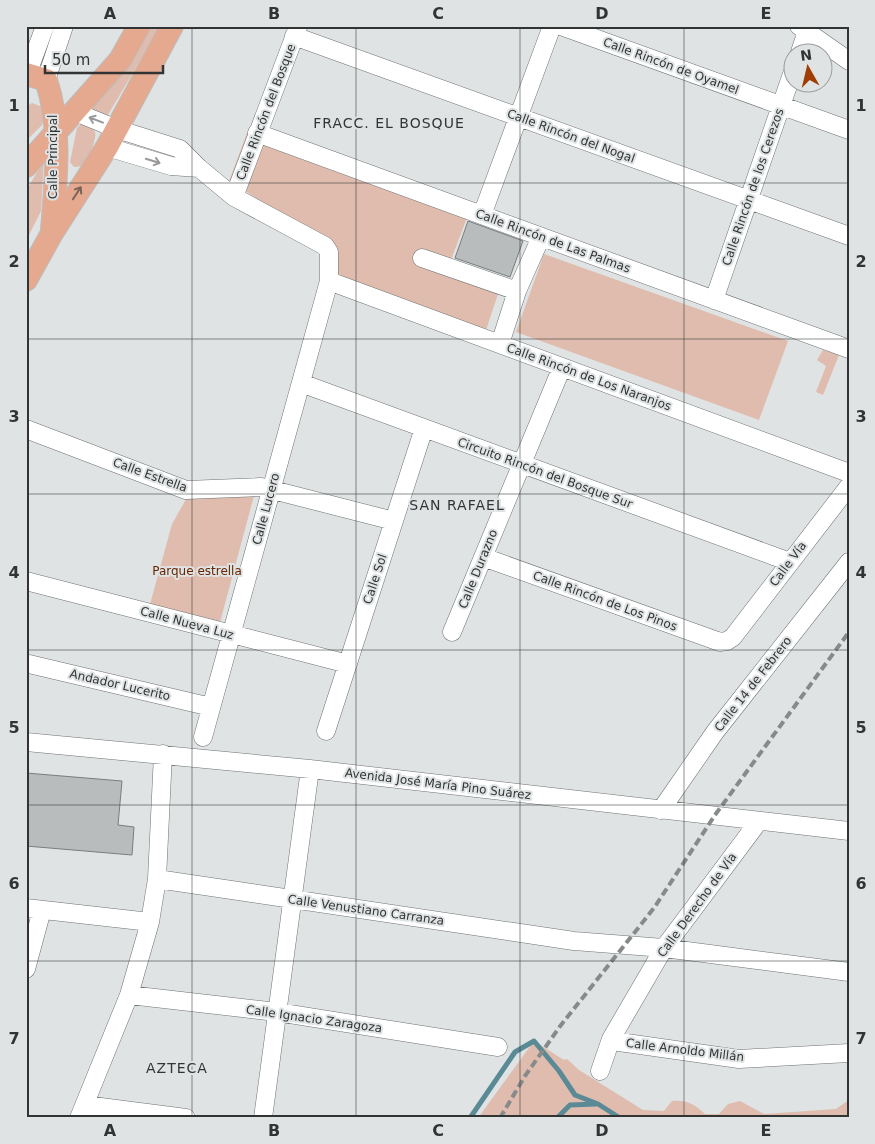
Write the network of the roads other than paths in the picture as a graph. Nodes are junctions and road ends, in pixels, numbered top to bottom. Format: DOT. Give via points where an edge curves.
graph roads {
  1 [pos="45,26"];
  2 [pos="64,26"];
  3 [pos="139,26"];
  4 [pos="172,26"];
  5 [pos="552,26"];
  6 [pos="561,26"];
  7 [pos="803,29"];
  8 [pos="296,31"];
  9 [pos="801,42"];
  10 [pos="849,61"];
  11 [pos="31,77"];
  12 [pos="786,92"];
  13 [pos="781,106"];
  14 [pos="75,112"];
  15 [pos="518,117"];
  16 [pos="849,130"];
  17 [pos="55,132"];
  18 [pos="257,133"];
  19 [pos="112,138"];
  20 [pos="26,166"];
  21 [pos="234,197"];
  22 [pos="749,200"];
  23 [pos="482,215"];
  24 [pos="52,232"];
  25 [pos="849,236"];
  26 [pos="541,237"];
  27 [pos="422,258"];
  28 [pos="26,280"];
  29 [pos="329,281"];
  30 [pos="517,290"];
  31 [pos="714,300"];
  32 [pos="500,344"];
  33 [pos="849,349"];
  34 [pos="562,367"];
  35 [pos="301,383"];
  36 [pos="424,428"];
  37 [pos="26,429"];
  38 [pos="522,464"];
  39 [pos="849,472"];
  40 [pos="849,486"];
  41 [pos="271,490"];
  42 [pos="394,521"];
  43 [pos="483,558"];
  44 [pos="790,562"];
  45 [pos="849,562"];
  46 [pos="26,581"];
  47 [pos="452,632"];
  48 [pos="231,635"];
  49 [pos="727,641"];
  50 [pos="29,664"];
  51 [pos="348,664"];
  52 [pos="211,707"];
  53 [pos="326,730"];
  54 [pos="203,737"];
  55 [pos="26,742"];
  56 [pos="163,754"];
  57 [pos="310,769"];
  58 [pos="661,810"];
  59 [pos="759,822"];
  60 [pos="849,831"];
  61 [pos="157,879"];
  62 [pos="292,899"];
  63 [pos="34,909"];
  64 [pos="150,922"];
  65 [pos="664,948"];
  66 [pos="26,969"];
  67 [pos="849,972"];
  68 [pos="129,995"];
  69 [pos="277,1012"];
  70 [pos="611,1039"];
  71 [pos="498,1047"];
  72 [pos="849,1053"];
  73 [pos="600,1071"];
  74 [pos="82,1111"];
  75 [pos="186,1118"];
  76 [pos="263,1118"];
  1 -- 11 [label="street"];
  2 -- 11 [label="street"];
  3 -- 14 [label="main road" via="120,60"];
  4 -- 19 [label="main road"];
  5 -- 15 [label="street"];
  6 -- 13 [label="street, Calle Rincón de Oyamel"];
  7 -- 9 [label="street"];
  7 -- 10 [label="street"];
  8 -- 15 [label="street, Calle Rincón del Nogal"];
  8 -- 18 [label="street, Calle Rincón del Bosque"];
  11 -- 17 [label="main road, Calle Principal" via="52,98"];
  12 -- 13 [label="street, Calle Rincón de los Cerezos"];
  13 -- 16 [label="street, Calle Rincón de Oyamel"];
  13 -- 22 [label="street, Calle Rincón de los Cerezos"];
  14 -- 17 [label="main road"];
  19 -- 14 [label="street, one-way"];
  15 -- 22 [label="street, Calle Rincón del Nogal"];
  15 -- 23 [label="street"];
  17 -- 20 [label="main road"];
  17 -- 24 [label="main road, Calle Principal"];
  18 -- 21 [label="street, Calle Rincón del Bosque"];
  18 -- 23 [label="street, Calle Rincón de Las Palmas"];
  19 -- 21 [label="street" via="171,166 199,168"];
  24 -- 19 [label="main road, one-way"];
  21 -- 29 [label="street, Calle Lucero" via="325,246 329,252"];
  22 -- 25 [label="street, Calle Rincón del Nogal"];
  22 -- 31 [label="street, Calle Rincón de los Cerezos"];
  23 -- 26 [label="street, Calle Rincón de Las Palmas"];
  24 -- 28 [label="main road"];
  26 -- 30 [label="street"];
  26 -- 31 [label="street, Calle Rincón de Las Palmas"];
  27 -- 30 [label="street"];
  29 -- 32 [label="street, Calle Rincón de Los Naranjos"];
  29 -- 35 [label="street, Calle Lucero"];
  30 -- 32 [label="street"];
  31 -- 33 [label="street, Calle Rincón de Las Palmas"];
  32 -- 34 [label="street, Calle Rincón de Los Naranjos"];
  34 -- 38 [label="street, Calle Durazno"];
  34 -- 39 [label="street, Calle Rincón de Los Naranjos"];
  35 -- 36 [label="street, Circuito Rincón del Bosque Sur"];
  35 -- 41 [label="street, Calle Lucero"];
  36 -- 38 [label="street, Circuito Rincón del Bosque Sur"];
  36 -- 42 [label="street, Calle Sol"];
  37 -- 41 [label="street, Calle Estrella" via="186,490 261,487"];
  38 -- 43 [label="street, Calle Durazno"];
  38 -- 44 [label="street, Circuito Rincón del Bosque Sur"];
  40 -- 44 [label="street, Calle Vía"];
  41 -- 42 [label="street, Calle Estrella"];
  41 -- 48 [label="street, Calle Lucero"];
  42 -- 51 [label="street, Calle Sol"];
  43 -- 47 [label="street, Calle Durazno"];
  43 -- 49 [label="street, Calle Rincón de Los Pinos" via="720,642"];
  44 -- 49 [label="street, Calle Vía"];
  45 -- 58 [label="street, Calle 14 de Febrero" via="715,732"];
  46 -- 48 [label="street, Calle Nueva Luz"];
  48 -- 51 [label="street, Calle Nueva Luz"];
  48 -- 52 [label="street, Calle Lucero"];
  50 -- 52 [label="street, Andador Lucerito"];
  51 -- 53 [label="street, Calle Sol"];
  52 -- 54 [label="street, Calle Lucero"];
  55 -- 56 [label="street, Avenida José María Pino Suárez"];
  56 -- 57 [label="street, Avenida José María Pino Suárez"];
  56 -- 61 [label="street"];
  57 -- 58 [label="street, Avenida José María Pino Suárez"];
  57 -- 62 [label="street"];
  58 -- 59 [label="street, Avenida José María Pino Suárez"];
  59 -- 60 [label="street, Avenida José María Pino Suárez"];
  59 -- 65 [label="street, Calle Derecho de Vía"];
  61 -- 62 [label="street, Calle Venustiano Carranza"];
  61 -- 64 [label="street"];
  62 -- 65 [label="street, Calle Venustiano Carranza" via="574,941"];
  62 -- 69 [label="street"];
  63 -- 64 [label="street"];
  63 -- 66 [label="street"];
  64 -- 68 [label="street"];
  65 -- 67 [label="street, Calle Venustiano Carranza"];
  65 -- 70 [label="street, Calle Derecho de Vía"];
  68 -- 69 [label="street, Calle Ignacio Zaragoza"];
  68 -- 74 [label="street"];
  69 -- 71 [label="street, Calle Ignacio Zaragoza"];
  69 -- 76 [label="street"];
  70 -- 72 [label="street, Calle Arnoldo Millán" via="739,1059"];
  70 -- 73 [label="street, Calle Derecho de Vía"];
  74 -- 75 [label="street"];
}
